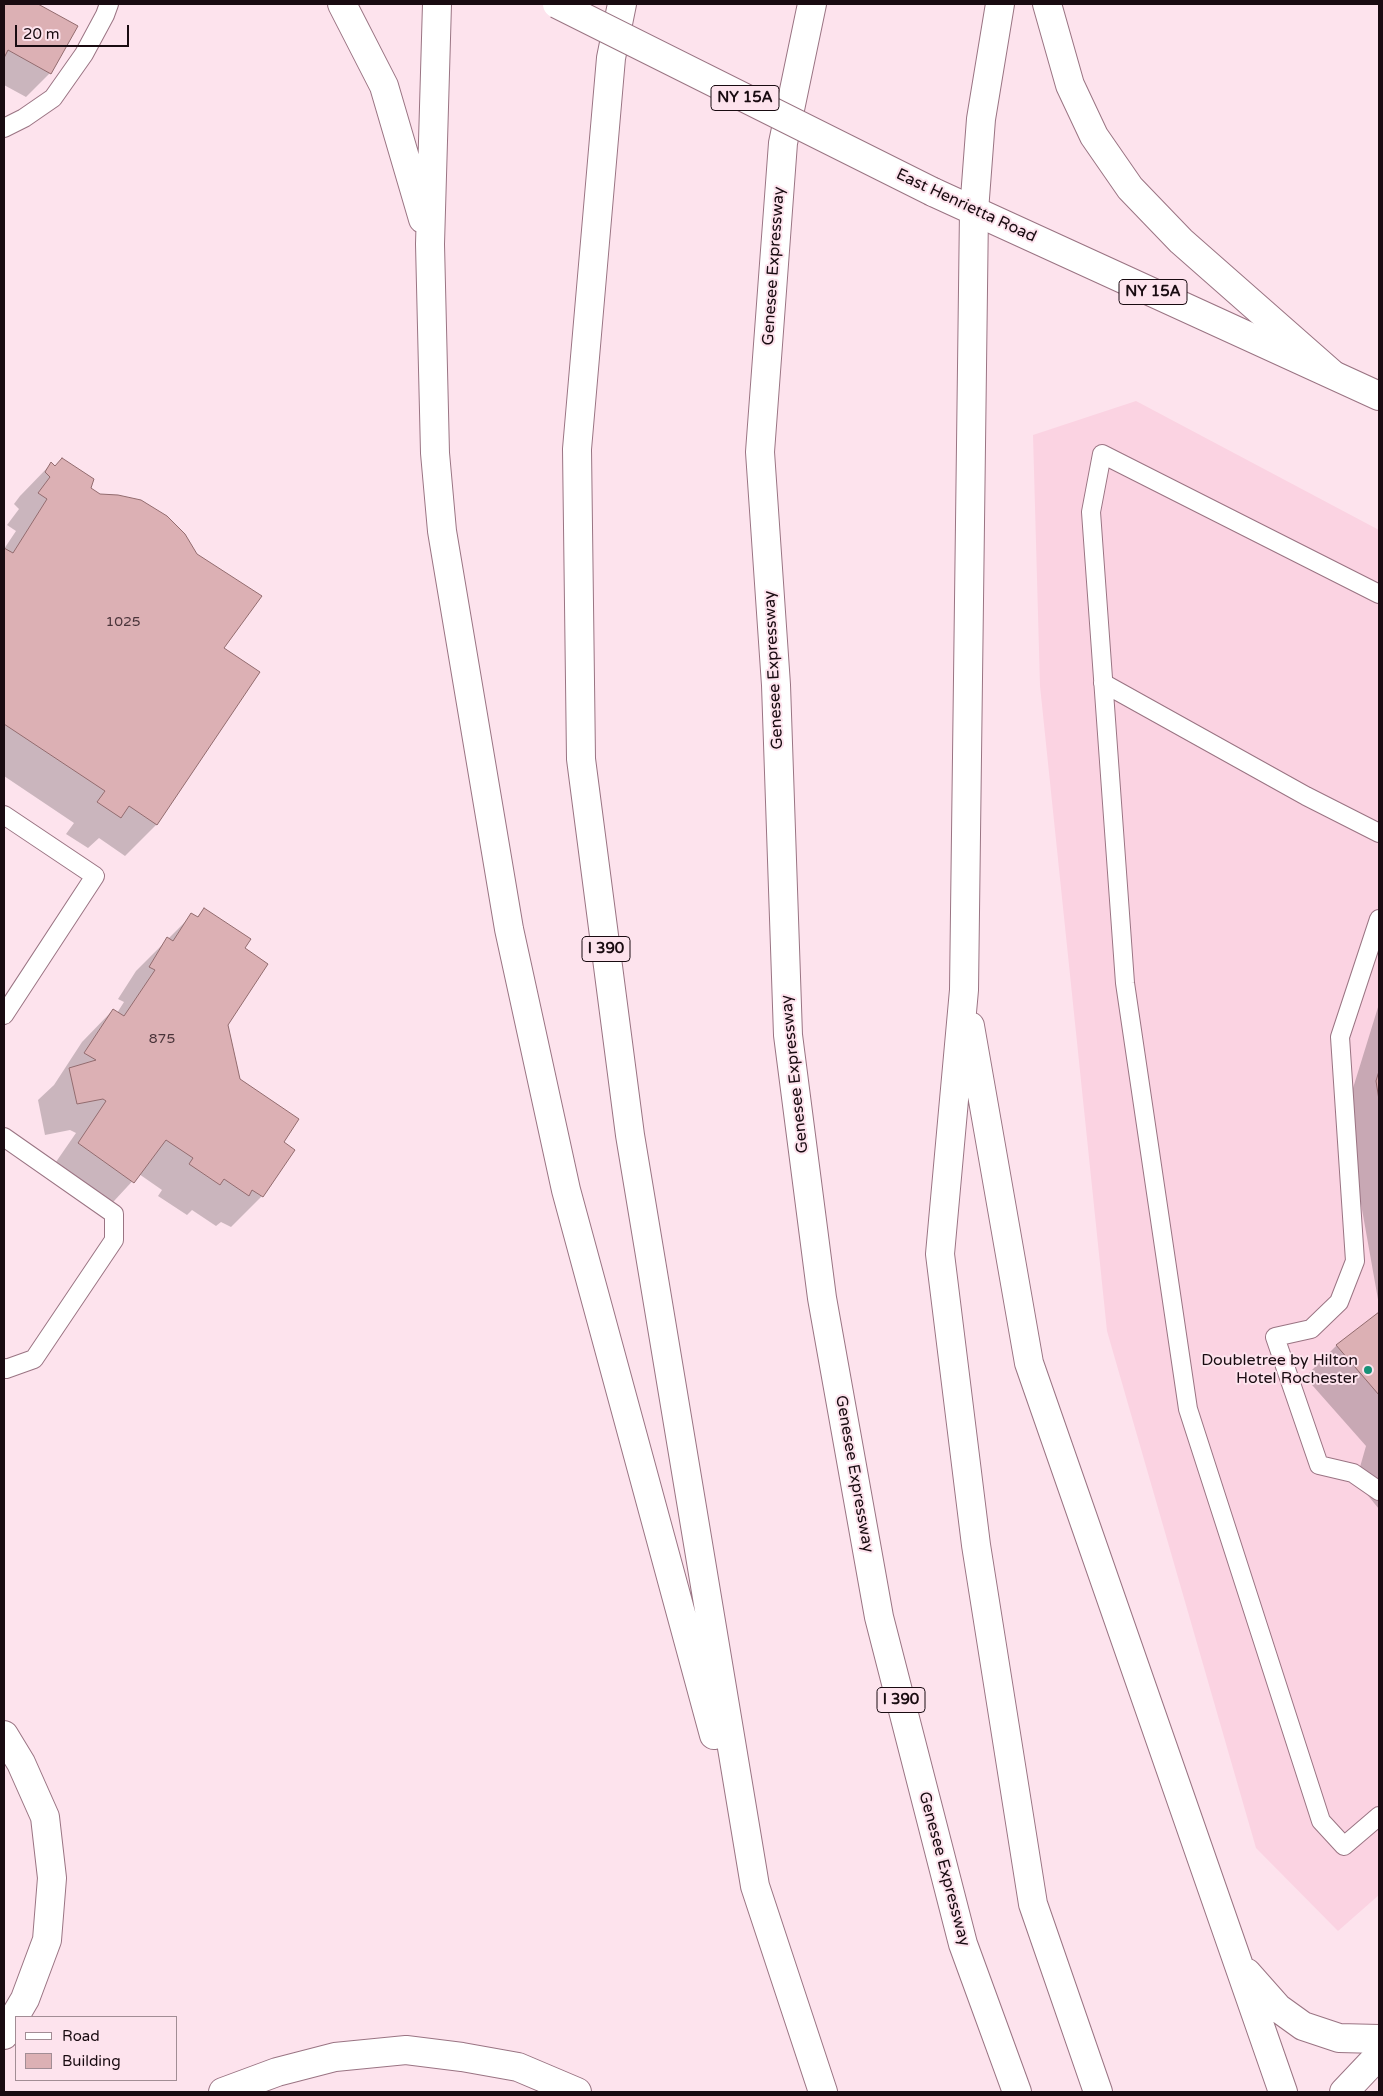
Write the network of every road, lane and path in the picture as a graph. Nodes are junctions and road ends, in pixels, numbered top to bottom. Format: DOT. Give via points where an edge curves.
graph roads {
  1 [pos="109,4"];
  2 [pos="342,4"];
  3 [pos="438,4"];
  4 [pos="557,4"];
  5 [pos="622,4"];
  6 [pos="812,4"];
  7 [pos="1000,4"];
  8 [pos="1047,4"];
  9 [pos="4,128"];
  10 [pos="974,211"];
  11 [pos="430,244"];
  12 [pos="1332,373"];
  13 [pos="1379,396"];
  14 [pos="1379,594"];
  15 [pos="1103,683"];
  16 [pos="4,815"];
  17 [pos="1379,833"];
  18 [pos="1379,919"];
  19 [pos="964,990"];
  20 [pos="4,1015"];
  21 [pos="4,1137"];
  22 [pos="4,1368"];
  23 [pos="1379,1491"];
  24 [pos="4,1735"];
  25 [pos="1379,1816"];
  26 [pos="755,1886"];
  27 [pos="1239,1964"];
  28 [pos="4,2034"];
  29 [pos="1379,2039"];
  30 [pos="1379,2055"];
  31 [pos="223,2092"];
  32 [pos="577,2092"];
  33 [pos="823,2092"];
  34 [pos="1017,2092"];
  35 [pos="1098,2092"];
  36 [pos="1283,2092"];
  37 [pos="1344,2092"];
  1 -- 9 [label="lane" via="84,54 53,98"];
  2 -- 11 [label="main road" via="384,86"];
  3 -- 11 [label="main road"];
  4 -- 10 [label="main road, East Henrietta Road / NY 15A, bridge"];
  5 -- 26 [label="main road, I 390" via="611,58 576,449 581,759 630,1134"];
  6 -- 34 [label="main road, Genesee Expressway / I 390" via="783,143 760,452 776,685 788,1035 822,1298 880,1617 963,1944"];
  7 -- 10 [label="main road" via="981,119"];
  8 -- 12 [label="main road" via="1070,85 1094,136 1130,188 1181,242"];
  10 -- 12 [label="main road, East Henrietta Road / NY 15A"];
  10 -- 19 [label="main road"];
  11 -- 26 [label="main road" via="435,452 442,531 509,929 566,1190"];
  12 -- 13 [label="main road, East Henrietta Road / NY 15A"];
  14 -- 15 [label="lane" via="1102,454 1091,512"];
  15 -- 17 [label="lane"];
  15 -- 25 [label="lane" via="1125,983 1188,1409 1321,1821 1344,1846"];
  16 -- 20 [label="lane" via="95,876"];
  18 -- 23 [label="lane" via="1340,1037 1355,1260 1339,1302 1311,1329 1275,1337 1319,1465 1354,1473"];
  19 -- 27 [label="main road" via="1030,1363"];
  19 -- 35 [label="main road" via="940,1254 976,1545 1032,1904"];
  21 -- 22 [label="lane" via="114,1214 114,1240 34,1358"];
  24 -- 28 [label="main road" via="21,1763 45,1817 52,1878 47,1940 25,1999"];
  26 -- 33 [label="main road, I 390"];
  27 -- 29 [label="main road" via="1278,2008 1303,2026 1339,2038"];
  27 -- 36 [label="main road"];
  30 -- 37 [label="main road"];
  31 -- 32 [label="main road" via="277,2072 335,2057 406,2050 518,2067"];
}
